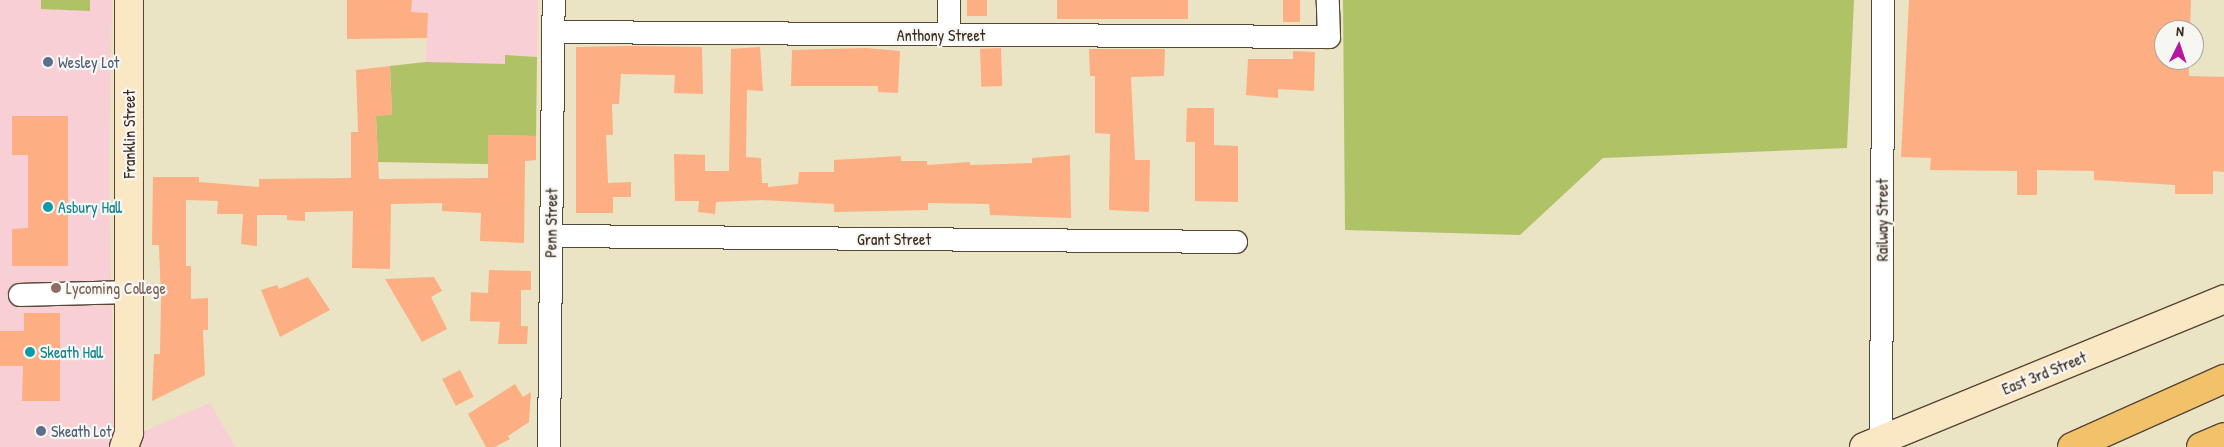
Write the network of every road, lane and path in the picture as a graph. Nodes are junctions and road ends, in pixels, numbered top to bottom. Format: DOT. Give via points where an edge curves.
graph roads {
  1 [pos="129,0"];
  2 [pos="554,0"];
  3 [pos="949,0"];
  4 [pos="1328,0"];
  5 [pos="1883,0"];
  6 [pos="554,32"];
  7 [pos="949,34"];
  8 [pos="551,236"];
  9 [pos="1236,242"];
  10 [pos="129,292"];
  11 [pos="20,295"];
  12 [pos="2224,299"];
  13 [pos="2224,379"];
  14 [pos="2224,437"];
  15 [pos="1872,444"];
  16 [pos="124,447"];
  17 [pos="549,447"];
  18 [pos="2072,447"];
  19 [pos="2201,447"];
  1 -- 10 [label="street, Franklin Street"];
  2 -- 6 [label="street, Penn Street"];
  3 -- 7 [label="street"];
  4 -- 7 [label="street, Anthony Street" via="1329,37"];
  5 -- 15 [label="street, Railway Street"];
  6 -- 7 [label="street, Anthony Street"];
  6 -- 8 [label="street, Penn Street"];
  8 -- 9 [label="street, Grant Street"];
  8 -- 17 [label="street, Penn Street"];
  10 -- 11 [label="street"];
  10 -- 16 [label="street, Franklin Street" via="129,433"];
  12 -- 15 [label="street, East 3rd Street"];
  13 -- 18 [label="highway"];
  14 -- 19 [label="highway"];
}
